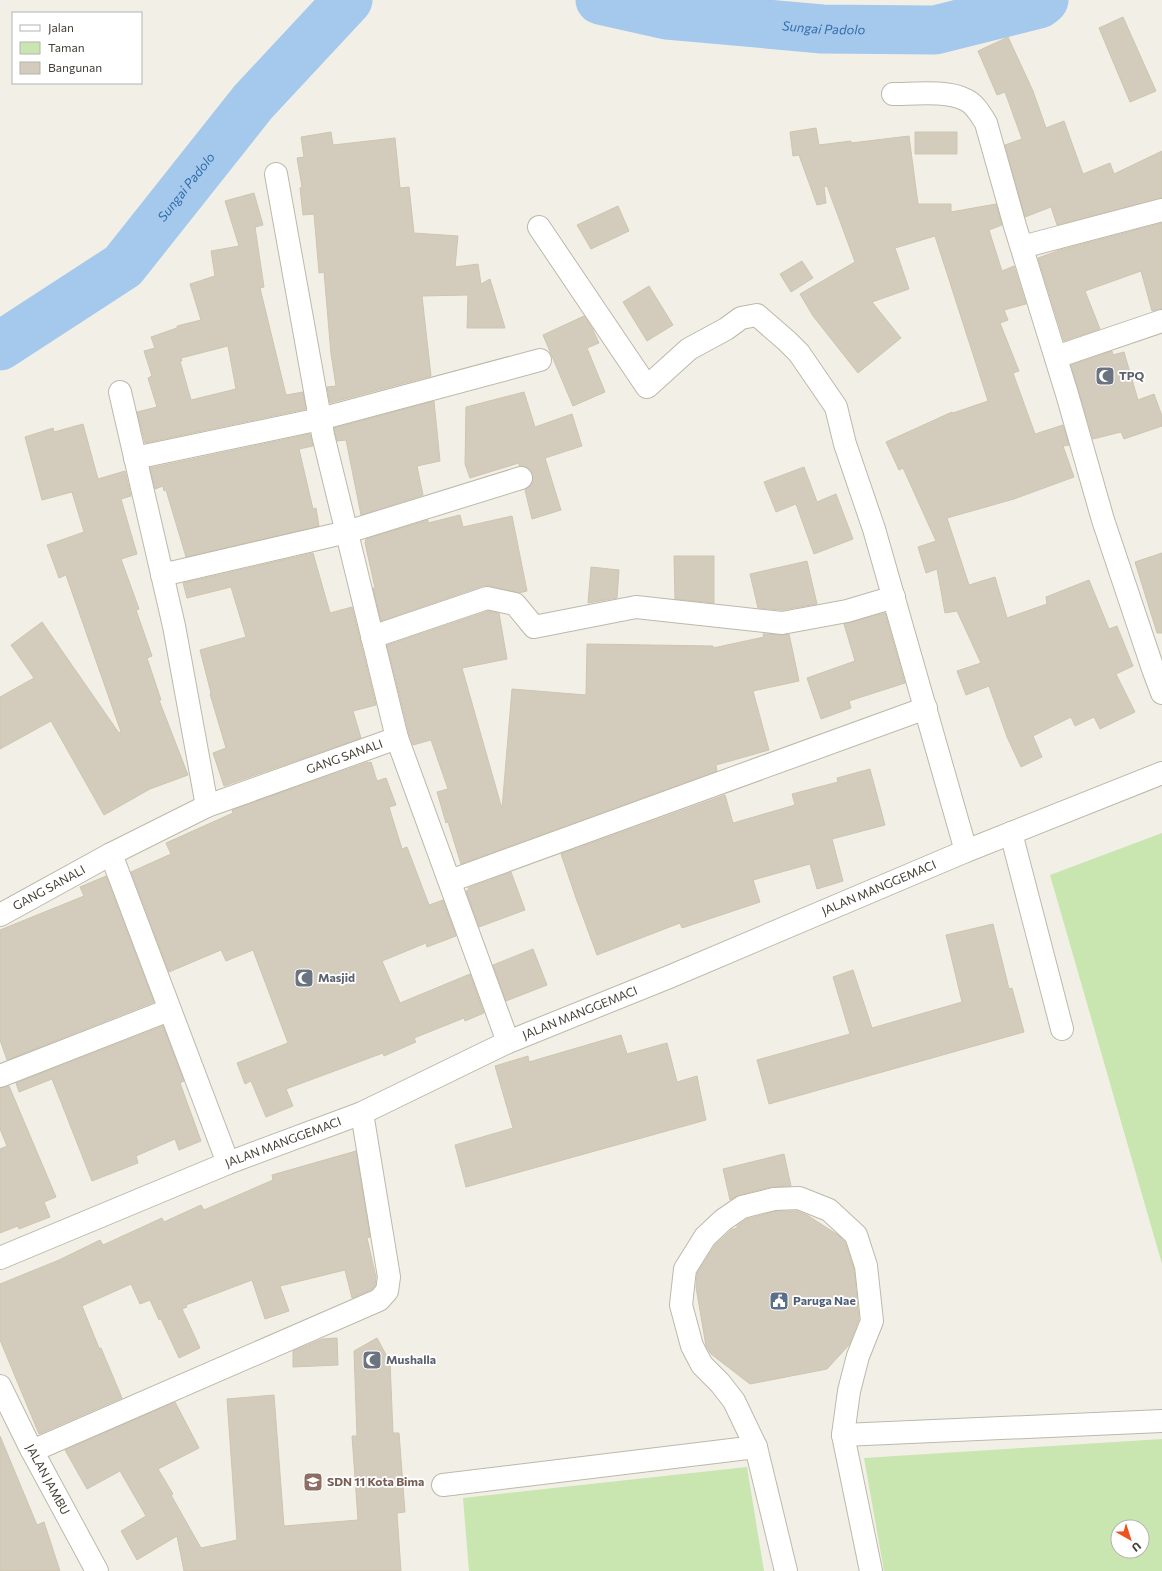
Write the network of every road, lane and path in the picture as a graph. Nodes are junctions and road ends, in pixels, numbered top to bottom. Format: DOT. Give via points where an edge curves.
graph roads {
  1 [pos="893,94"];
  2 [pos="276,174"];
  3 [pos="1162,210"];
  4 [pos="539,228"];
  5 [pos="1022,247"];
  6 [pos="1162,321"];
  7 [pos="1056,357"];
  8 [pos="540,360"];
  9 [pos="120,392"];
  10 [pos="320,419"];
  11 [pos="135,458"];
  12 [pos="520,478"];
  13 [pos="347,532"];
  14 [pos="162,575"];
  15 [pos="894,597"];
  16 [pos="372,637"];
  17 [pos="1162,693"];
  18 [pos="926,708"];
  19 [pos="397,738"];
  20 [pos="1162,773"];
  21 [pos="207,806"];
  22 [pos="1011,833"];
  23 [pos="966,851"];
  24 [pos="111,854"];
  25 [pos="450,881"];
  26 [pos="0,915"];
  27 [pos="170,1010"];
  28 [pos="1062,1029"];
  29 [pos="508,1042"];
  30 [pos="0,1076"];
  31 [pos="362,1113"];
  32 [pos="228,1163"];
  33 [pos="0,1258"];
  34 [pos="0,1386"];
  35 [pos="1162,1421"];
  36 [pos="843,1435"];
  37 [pos="756,1447"];
  38 [pos="32,1451"];
  39 [pos="443,1485"];
  40 [pos="97,1571"];
  41 [pos="786,1571"];
  42 [pos="872,1571"];
  1 -- 5 [label="street" via="947,94 966,100 979,112 986,123"];
  2 -- 10 [label="street"];
  3 -- 5 [label="street"];
  4 -- 15 [label="street" via="647,387 689,349 741,318 757,315 799,353 836,407 845,444"];
  5 -- 7 [label="street"];
  6 -- 7 [label="street"];
  7 -- 17 [label="street" via="1103,520"];
  8 -- 10 [label="street"];
  9 -- 11 [label="street"];
  10 -- 11 [label="street"];
  10 -- 13 [label="street"];
  11 -- 14 [label="street"];
  12 -- 13 [label="street"];
  13 -- 14 [label="street"];
  13 -- 16 [label="street"];
  14 -- 21 [label="street" via="176,634"];
  15 -- 16 [label="street" via="846,611 782,624 636,607 534,627 515,604 487,598"];
  15 -- 18 [label="street"];
  16 -- 19 [label="street"];
  18 -- 23 [label="street"];
  18 -- 25 [label="street"];
  19 -- 21 [label="street, GANG SANALI"];
  19 -- 25 [label="street, GANG SANALI"];
  20 -- 22 [label="street, JALAN MANGGEMACI"];
  21 -- 24 [label="street, GANG SANALI"];
  22 -- 23 [label="street, JALAN MANGGEMACI"];
  22 -- 28 [label="street"];
  23 -- 29 [label="street, JALAN MANGGEMACI" via="677,974"];
  24 -- 26 [label="street, GANG SANALI"];
  24 -- 27 [label="street"];
  25 -- 29 [label="street, GANG SANALI"];
  27 -- 30 [label="street"];
  27 -- 32 [label="street"];
  29 -- 31 [label="street, JALAN MANGGEMACI"];
  31 -- 32 [label="street, JALAN MANGGEMACI"];
  31 -- 38 [label="street" via="389,1277 387,1291 379,1300"];
  32 -- 33 [label="street, JALAN MANGGEMACI"];
  34 -- 38 [label="street, JALAN JAMBU"];
  35 -- 36 [label="street"];
  36 -- 37 [label="street" via="849,1391 858,1356 872,1321 866,1266 856,1235 829,1210 800,1198 774,1199 742,1207 705,1237 686,1269 681,1305 692,1346 702,1365 734,1401"];
  36 -- 42 [label="street"];
  37 -- 39 [label="street"];
  37 -- 41 [label="street"];
  38 -- 40 [label="street, JALAN JAMBU"];
}
